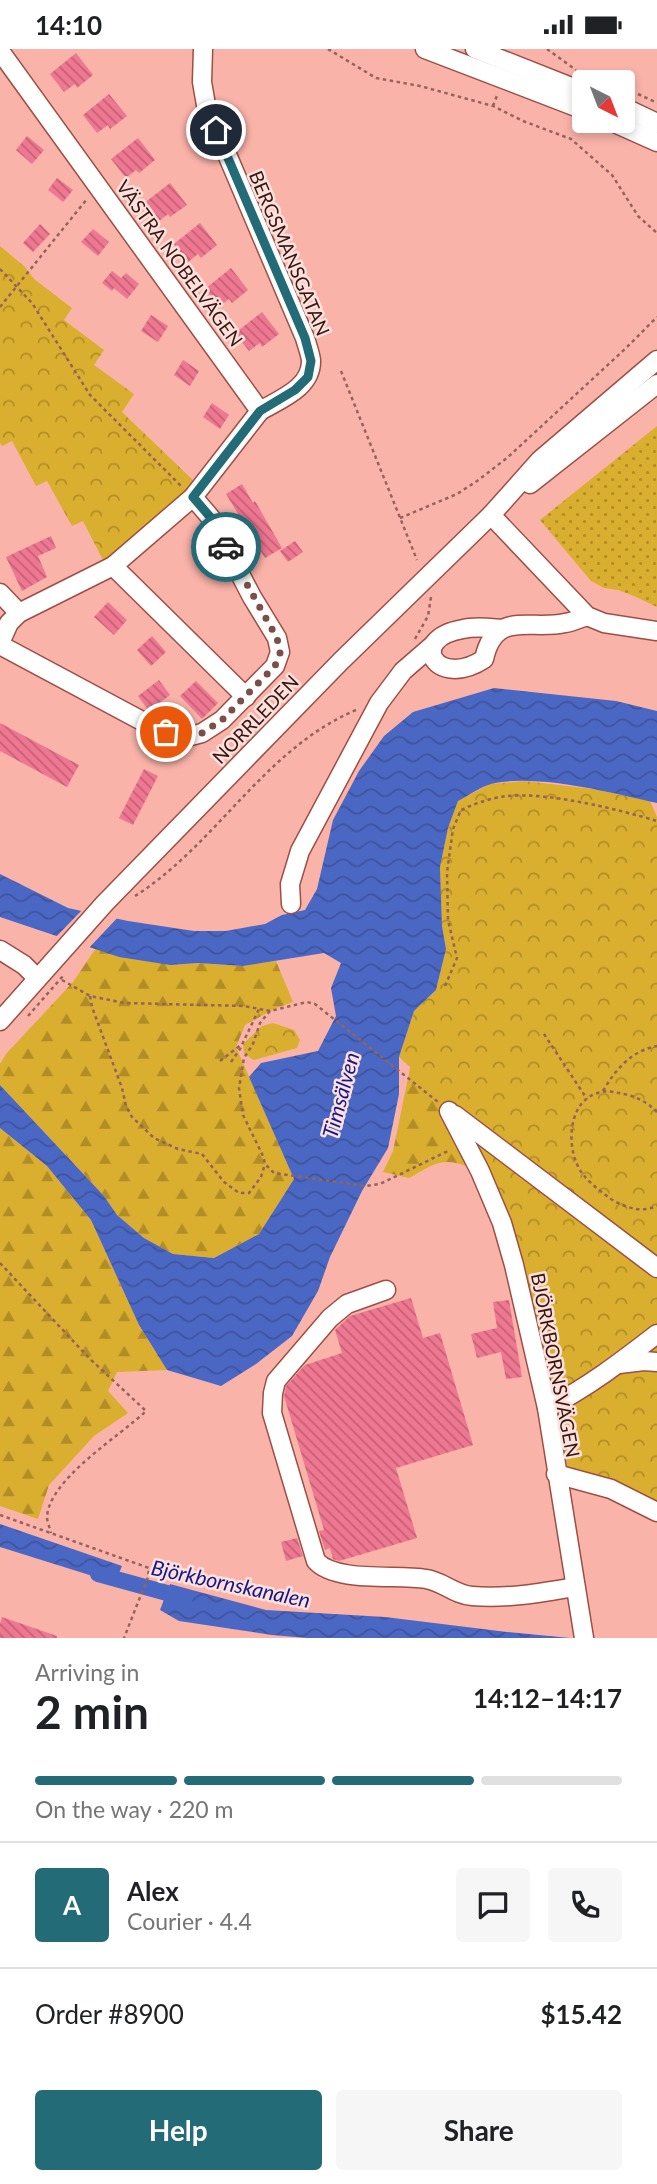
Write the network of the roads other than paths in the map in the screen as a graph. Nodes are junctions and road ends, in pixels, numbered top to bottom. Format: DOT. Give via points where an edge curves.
graph roads {
  1 [pos="203,49"];
  2 [pos="425,49"];
  3 [pos="475,49"];
  4 [pos="0,51"];
  5 [pos="572,87"];
  6 [pos="572,105"];
  7 [pos="635,113"];
  8 [pos="657,123"];
  9 [pos="635,132"];
  10 [pos="657,142"];
  11 [pos="657,360"];
  12 [pos="657,384"];
  13 [pos="260,411"];
  14 [pos="193,497"];
  15 [pos="491,515"];
  16 [pos="113,566"];
  17 [pos="0,593"];
  18 [pos="19,613"];
  19 [pos="587,616"];
  20 [pos="502,629"];
  21 [pos="657,631"];
  22 [pos="0,644"];
  23 [pos="433,645"];
  24 [pos="246,697"];
  25 [pos="291,904"];
  26 [pos="0,950"];
  27 [pos="37,978"];
  28 [pos="0,1021"];
  29 [pos="657,1268"];
  30 [pos="386,1290"];
  31 [pos="657,1334"];
  32 [pos="657,1362"];
  33 [pos="618,1364"];
  34 [pos="547,1408"];
  35 [pos="556,1473"];
  36 [pos="657,1512"];
  37 [pos="575,1587"];
  38 [pos="583,1632"];
  1 -- 13 [label="street, BERGSMANSGATAN" via="206,105 311,361 308,377 295,390"];
  2 -- 6 [label="street"];
  3 -- 5 [label="street"];
  4 -- 13 [label="street, VÄSTRA NOBELVÄGEN"];
  7 -- 8 [label="street"];
  9 -- 10 [label="street"];
  11 -- 15 [label="street, NORRLEDEN" via="540,460"];
  12 -- 15 [label="street, NORRLEDEN"];
  13 -- 14 [label="street"];
  14 -- 16 [label="street"];
  14 -- 24 [label="street" via="211,518 277,638 280,653 275,666"];
  15 -- 19 [label="street"];
  15 -- 27 [label="street, NORRLEDEN" via="341,661"];
  16 -- 18 [label="street"];
  16 -- 24 [label="street"];
  17 -- 18 [label="street"];
  18 -- 22 [label="street"];
  19 -- 20 [label="street" via="564,624"];
  19 -- 21 [label="street"];
  20 -- 23 [label="street" via="460,629"];
  20 -- 23 [label="street" via="488,644 485,659 472,668 444,668 433,660"];
  22 -- 24 [label="street" via="142,721 183,738 222,720"];
  23 -- 25 [label="street" via="403,671 379,703 300,851 290,884"];
  26 -- 27 [label="street"];
  27 -- 28 [label="street, NORRLEDEN"];
  29 -- 34 [label="street, BJÖRKBORNSVÄGEN" via="449,1111 502,1223"];
  30 -- 37 [label="street" via="347,1304 330,1318 276,1381 272,1413 316,1561 322,1568 345,1574 429,1579 468,1596 540,1594"];
  31 -- 33 [label="street"];
  32 -- 33 [label="street"];
  33 -- 34 [label="street"];
  34 -- 35 [label="street, BJÖRKBORNSVÄGEN"];
  35 -- 36 [label="street" via="611,1489"];
  35 -- 37 [label="street, BJÖRKBORNSVÄGEN"];
  37 -- 38 [label="street, BJÖRKBORNSVÄGEN"];
}
